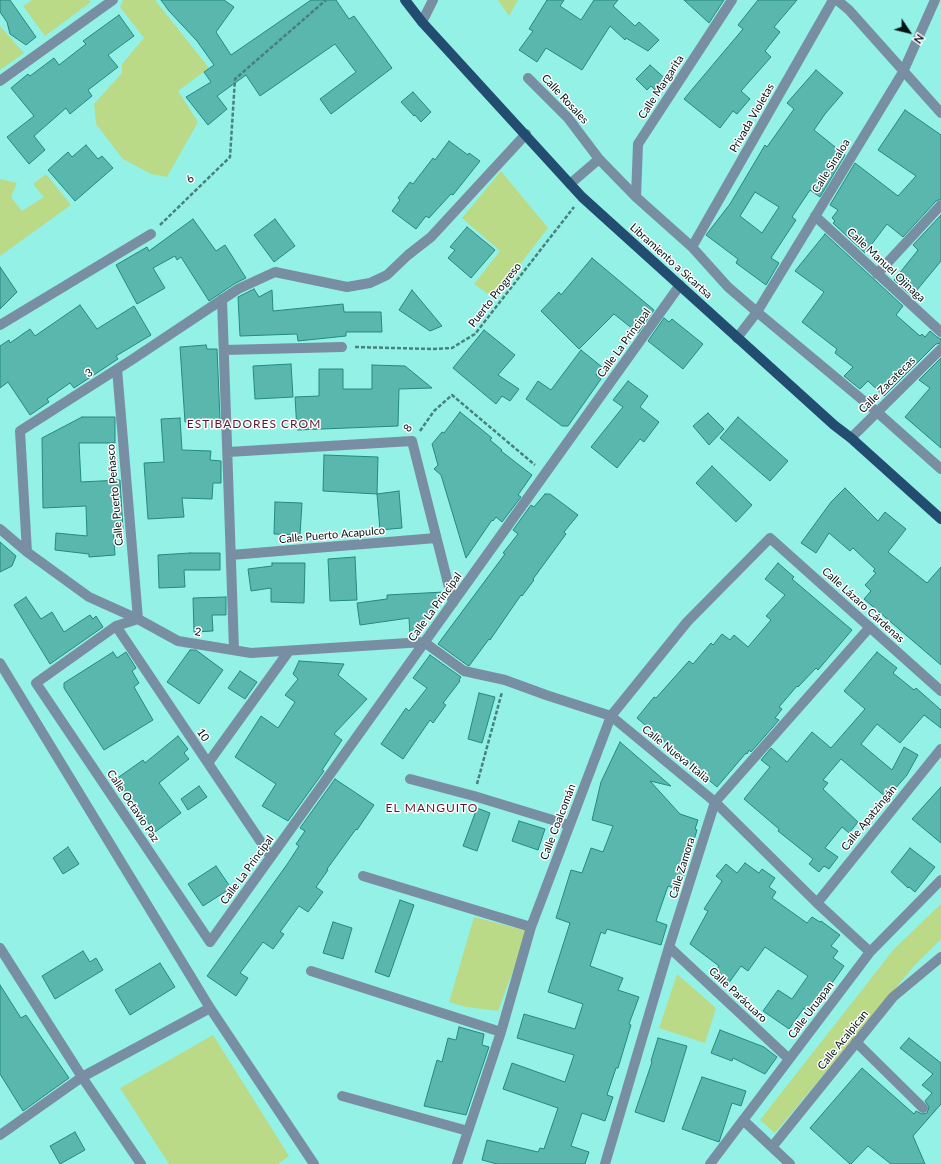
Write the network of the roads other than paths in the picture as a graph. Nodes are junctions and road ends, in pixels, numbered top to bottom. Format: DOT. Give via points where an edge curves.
graph roads {
  1 [pos="113,0"];
  2 [pos="406,0"];
  3 [pos="433,0"];
  4 [pos="732,0"];
  5 [pos="833,0"];
  6 [pos="836,0"];
  7 [pos="935,0"];
  8 [pos="422,22"];
  9 [pos="903,72"];
  10 [pos="528,78"];
  11 [pos="0,81"];
  12 [pos="941,112"];
  13 [pos="526,134"];
  14 [pos="599,159"];
  15 [pos="570,184"];
  16 [pos="636,197"];
  17 [pos="941,205"];
  18 [pos="815,216"];
  19 [pos="152,234"];
  20 [pos="692,247"];
  21 [pos="878,274"];
  22 [pos="680,285"];
  23 [pos="222,299"];
  24 [pos="757,312"];
  25 [pos="0,324"];
  26 [pos="941,332"];
  27 [pos="737,338"];
  28 [pos="342,347"];
  29 [pos="941,349"];
  30 [pos="224,350"];
  31 [pos="117,369"];
  32 [pos="877,412"];
  33 [pos="851,438"];
  34 [pos="228,452"];
  35 [pos="941,469"];
  36 [pos="941,519"];
  37 [pos="0,529"];
  38 [pos="436,538"];
  39 [pos="770,538"];
  40 [pos="27,552"];
  41 [pos="231,555"];
  42 [pos="453,603"];
  43 [pos="138,619"];
  44 [pos="116,626"];
  45 [pos="870,628"];
  46 [pos="424,642"];
  47 [pos="234,650"];
  48 [pos="289,651"];
  49 [pos="0,663"];
  50 [pos="941,691"];
  51 [pos="610,716"];
  52 [pos="941,749"];
  53 [pos="208,763"];
  54 [pos="410,779"];
  55 [pos="715,802"];
  56 [pos="569,825"];
  57 [pos="271,857"];
  58 [pos="363,876"];
  59 [pos="941,880"];
  60 [pos="817,903"];
  61 [pos="531,926"];
  62 [pos="210,942"];
  63 [pos="669,947"];
  64 [pos="0,948"];
  65 [pos="870,952"];
  66 [pos="941,957"];
  67 [pos="311,972"];
  68 [pos="210,1008"];
  69 [pos="501,1032"];
  70 [pos="856,1042"];
  71 [pos="789,1059"];
  72 [pos="82,1078"];
  73 [pos="342,1096"];
  74 [pos="923,1108"];
  75 [pos="743,1120"];
  76 [pos="468,1131"];
  77 [pos="0,1134"];
  78 [pos="772,1147"];
  79 [pos="141,1164"];
  80 [pos="314,1164"];
  81 [pos="457,1164"];
  82 [pos="605,1164"];
  83 [pos="710,1164"];
  84 [pos="790,1164"];
  1 -- 11 [label="street"];
  2 -- 8 [label="main road, Libramiento a Sicartsa"];
  3 -- 8 [label="street"];
  4 -- 16 [label="street, Calle Margarita" via="638,144"];
  5 -- 20 [label="street, Privada Violetas"];
  6 -- 9 [label="street" via="849,10"];
  7 -- 9 [label="street, Calle Sinaloa"];
  8 -- 13 [label="main road, Libramiento a Sicartsa"];
  9 -- 12 [label="street"];
  9 -- 18 [label="street, Calle Sinaloa"];
  10 -- 14 [label="street, Calle Rosales" via="568,118"];
  13 -- 15 [label="main road, Libramiento a Sicartsa"];
  13 -- 23 [label="street, 3" via="431,237 387,275 370,283 347,287 275,272"];
  14 -- 15 [label="street"];
  14 -- 16 [label="street, Calle Rosales"];
  15 -- 22 [label="main road, Libramiento a Sicartsa"];
  16 -- 20 [label="street, Calle Rosales"];
  17 -- 21 [label="street"];
  18 -- 21 [label="street, Calle Manuel Ojinaga"];
  18 -- 24 [label="street, Calle Sinaloa"];
  19 -- 25 [label="street"];
  20 -- 24 [label="street, Calle Rosales" via="728,287"];
  21 -- 26 [label="street, Calle Manuel Ojinaga"];
  22 -- 27 [label="main road, Libramiento a Sicartsa"];
  22 -- 42 [label="street, Calle La Principal"];
  23 -- 30 [label="street"];
  23 -- 31 [label="street, 3"];
  24 -- 27 [label="street, Calle Sinaloa"];
  24 -- 32 [label="street, Calle Rosales"];
  27 -- 33 [label="main road, Libramiento a Sicartsa"];
  28 -- 30 [label="street"];
  29 -- 32 [label="street, Calle Zacatecas"];
  30 -- 34 [label="street"];
  31 -- 40 [label="street, 3" via="20,431"];
  31 -- 43 [label="street, Calle Puerto Peñasco"];
  32 -- 33 [label="street, Calle Zacatecas"];
  32 -- 35 [label="street, Calle Rosales"];
  33 -- 36 [label="main road, Libramiento a Sicartsa"];
  34 -- 38 [label="street, 8" via="412,441"];
  34 -- 41 [label="street"];
  37 -- 40 [label="street, 2"];
  38 -- 41 [label="street, Calle Puerto Acapulco"];
  38 -- 42 [label="street, 8"];
  39 -- 45 [label="street, Calle Lázaro Cárdenas"];
  39 -- 51 [label="street, Calle Coalcomán" via="687,622"];
  40 -- 43 [label="street, 2" via="89,597"];
  41 -- 47 [label="street"];
  42 -- 46 [label="street, Calle La Principal"];
  43 -- 44 [label="street"];
  43 -- 47 [label="street, 2" via="178,641"];
  44 -- 53 [label="street, 10"];
  44 -- 62 [label="street, Calle Octavio Paz" via="36,683"];
  45 -- 50 [label="street, Calle Lázaro Cárdenas"];
  45 -- 55 [label="street, Calle Zamora"];
  46 -- 48 [label="street, 2"];
  46 -- 51 [label="street, Calle Nueva Italia" via="464,671 505,680"];
  46 -- 57 [label="street, Calle La Principal"];
  47 -- 48 [label="street, 2" via="251,654"];
  48 -- 53 [label="street"];
  49 -- 68 [label="street"];
  51 -- 55 [label="street, Calle Nueva Italia"];
  51 -- 56 [label="street, Calle Coalcomán"];
  52 -- 60 [label="street, Calle Apatzingán"];
  53 -- 57 [label="street, 10"];
  54 -- 56 [label="street"];
  55 -- 60 [label="street, Calle Nueva Italia"];
  55 -- 63 [label="street, Calle Zamora"];
  56 -- 61 [label="street, Calle Coalcomán"];
  57 -- 62 [label="street, Calle La Principal"];
  58 -- 61 [label="street"];
  59 -- 65 [label="street, Calle Uruapan"];
  60 -- 65 [label="street, Calle Nueva Italia"];
  61 -- 69 [label="street, Calle Coalcomán"];
  63 -- 71 [label="street, Calle Parácuaro"];
  63 -- 82 [label="street, Calle Zamora"];
  64 -- 72 [label="street"];
  65 -- 71 [label="street, Calle Uruapan"];
  66 -- 70 [label="street, Calle Acalpican" via="893,997"];
  67 -- 69 [label="street"];
  68 -- 72 [label="street"];
  68 -- 80 [label="street"];
  69 -- 76 [label="street, Calle Coalcomán"];
  70 -- 74 [label="street"];
  70 -- 78 [label="street, Calle Acalpican"];
  71 -- 75 [label="street, Calle Uruapan"];
  72 -- 77 [label="street"];
  72 -- 79 [label="street"];
  73 -- 76 [label="street"];
  75 -- 78 [label="street"];
  75 -- 83 [label="street, Calle Uruapan"];
  76 -- 81 [label="street, Calle Coalcomán"];
  78 -- 84 [label="street"];
}
